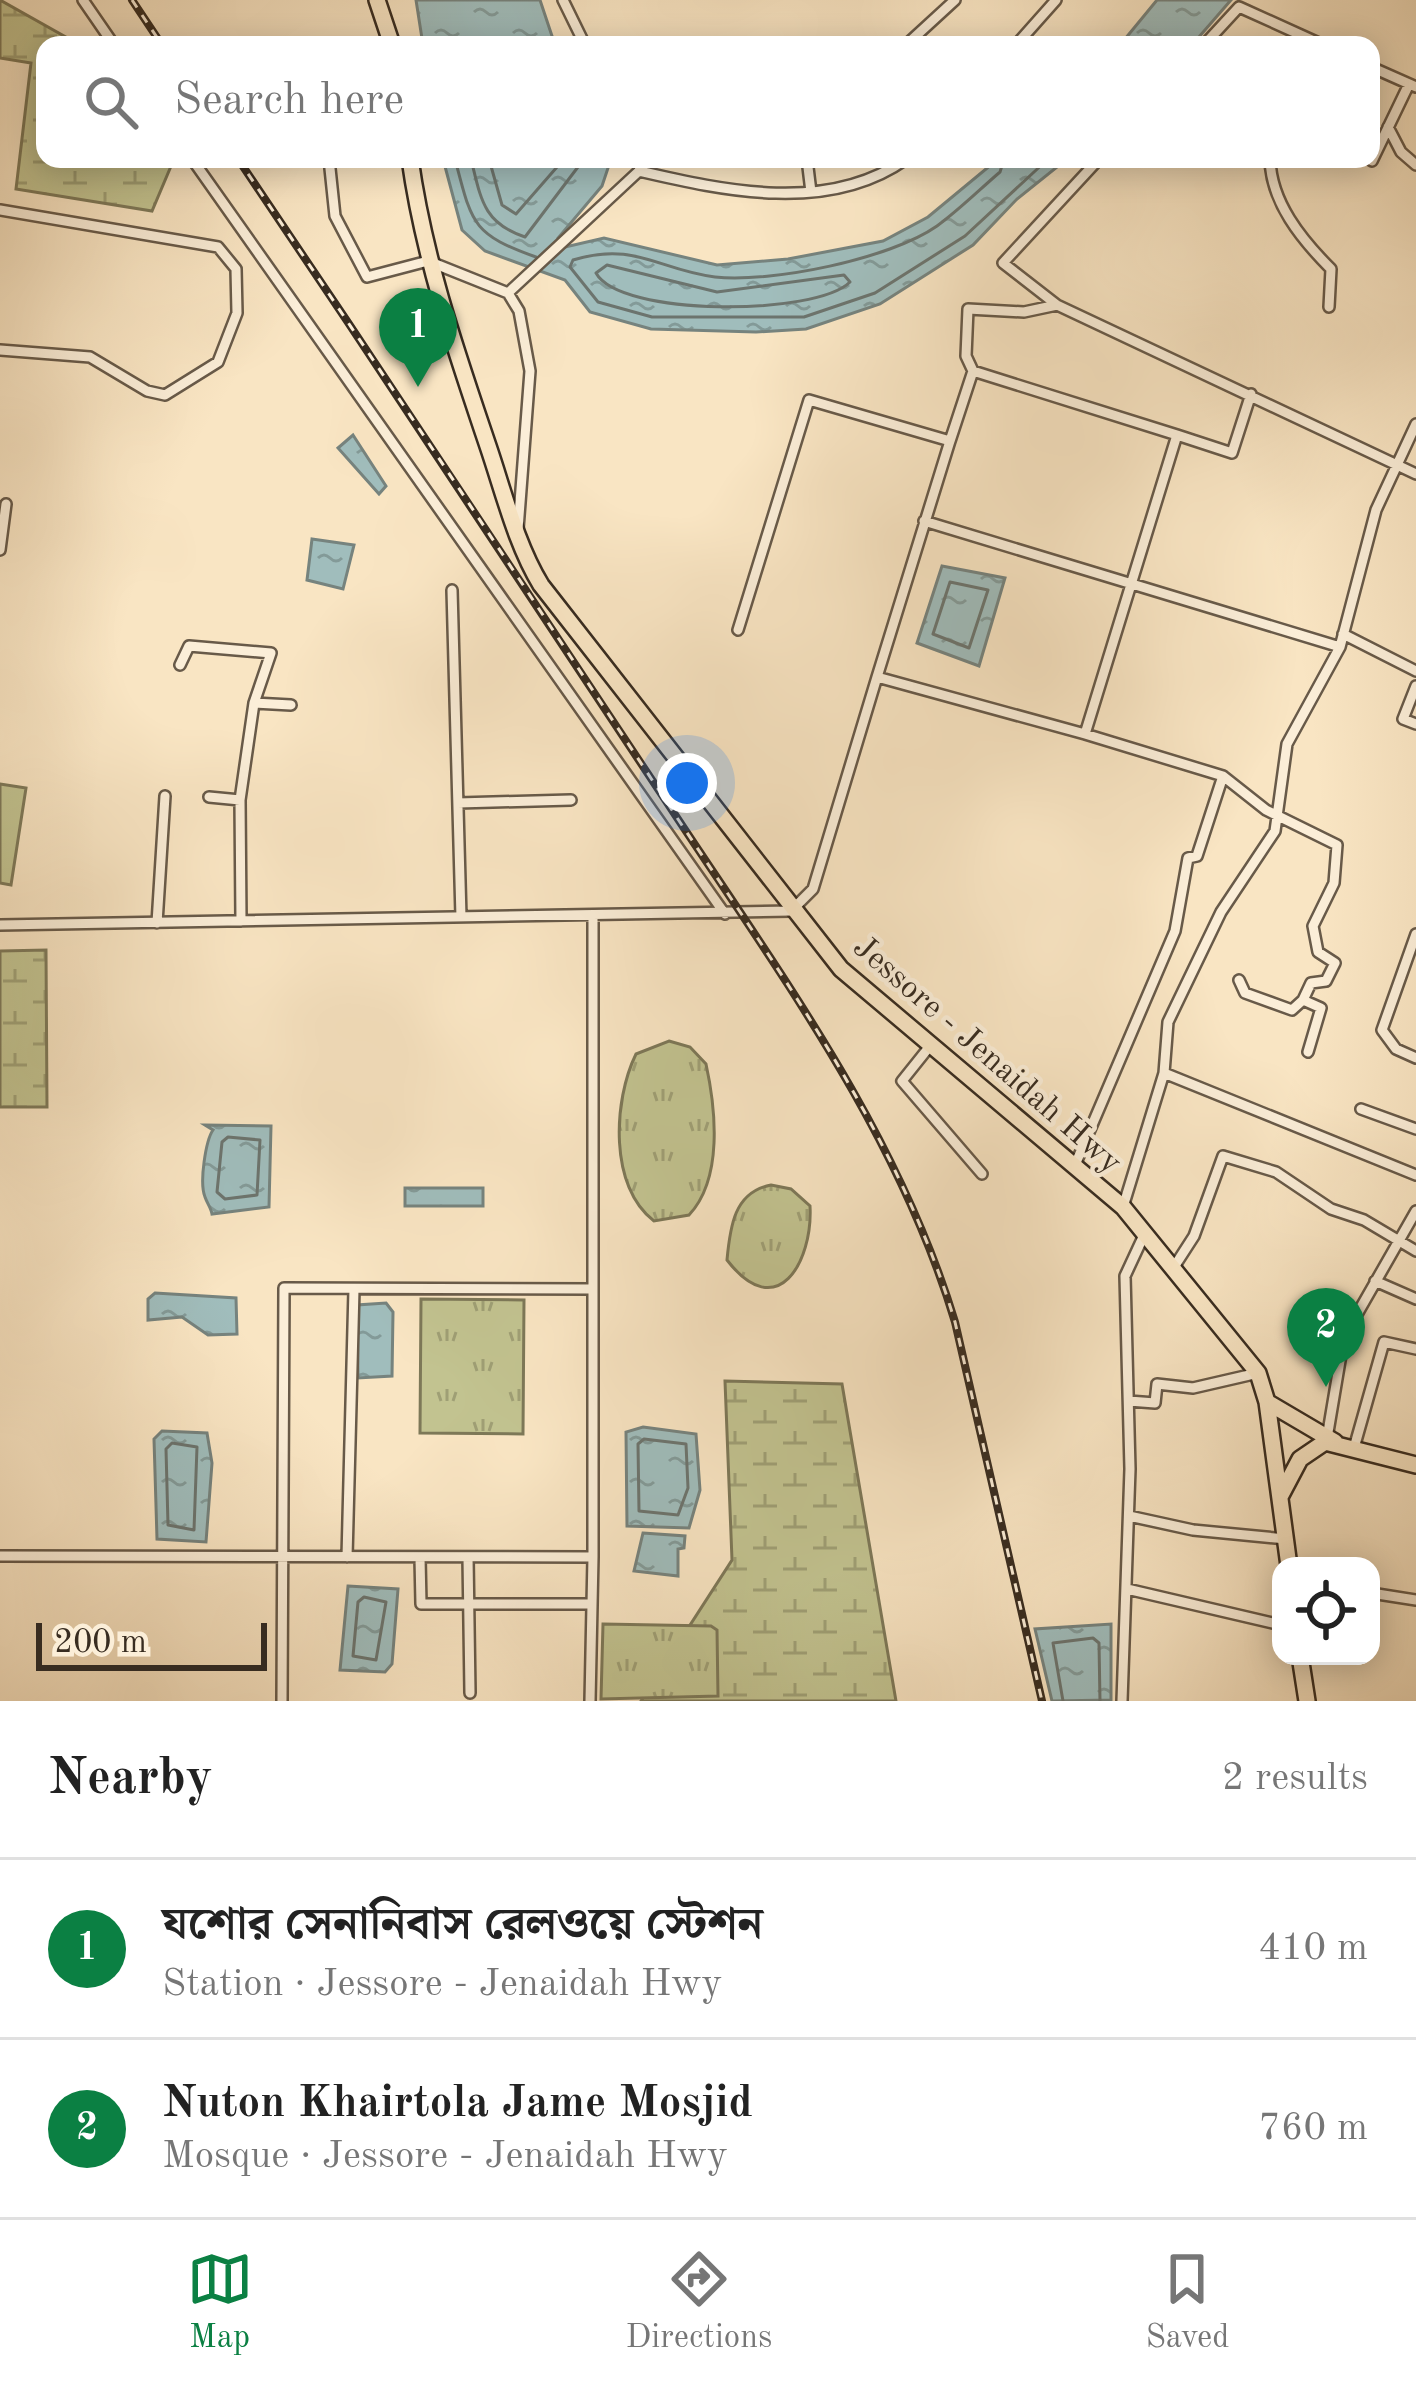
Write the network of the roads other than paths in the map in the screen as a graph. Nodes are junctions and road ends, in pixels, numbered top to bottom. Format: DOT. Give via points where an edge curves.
graph roads {
  1 [pos="82,0"];
  2 [pos="377,0"];
  3 [pos="563,0"];
  4 [pos="956,0"];
  5 [pos="1056,0"];
  6 [pos="108,36"];
  7 [pos="389,36"];
  8 [pos="581,36"];
  9 [pos="916,36"];
  10 [pos="1024,36"];
  11 [pos="1212,36"];
  12 [pos="1302,36"];
  13 [pos="1380,71"];
  14 [pos="1413,86"];
  15 [pos="1388,127"];
  16 [pos="1380,144"];
  17 [pos="1416,165"];
  18 [pos="198,168"];
  19 [pos="330,168"];
  20 [pos="412,168"];
  21 [pos="640,168"];
  22 [pos="808,168"];
  23 [pos="890,168"];
  24 [pos="1091,168"];
  25 [pos="1270,168"];
  26 [pos="639,171"];
  27 [pos="811,192"];
  28 [pos="0,210"];
  29 [pos="428,261"];
  30 [pos="508,292"];
  31 [pos="1057,305"];
  32 [pos="1328,307"];
  33 [pos="0,350"];
  34 [pos="973,371"];
  35 [pos="1251,394"];
  36 [pos="1416,424"];
  37 [pos="1177,435"];
  38 [pos="950,441"];
  39 [pos="1396,464"];
  40 [pos="1416,474"];
  41 [pos="6,504"];
  42 [pos="924,521"];
  43 [pos="518,534"];
  44 [pos="0,550"];
  45 [pos="1129,587"];
  46 [pos="452,590"];
  47 [pos="738,630"];
  48 [pos="1343,634"];
  49 [pos="1340,646"];
  50 [pos="180,665"];
  51 [pos="1416,670"];
  52 [pos="877,676"];
  53 [pos="1416,686"];
  54 [pos="254,704"];
  55 [pos="291,705"];
  56 [pos="1416,724"];
  57 [pos="1085,734"];
  58 [pos="1223,776"];
  59 [pos="165,796"];
  60 [pos="209,797"];
  61 [pos="240,800"];
  62 [pos="571,800"];
  63 [pos="458,803"];
  64 [pos="1280,812"];
  65 [pos="791,911"];
  66 [pos="592,914"];
  67 [pos="725,914"];
  68 [pos="461,917"];
  69 [pos="241,921"];
  70 [pos="158,923"];
  71 [pos="0,925"];
  72 [pos="1416,934"];
  73 [pos="1239,980"];
  74 [pos="1303,1000"];
  75 [pos="930,1046"];
  76 [pos="1308,1052"];
  77 [pos="1416,1058"];
  78 [pos="1164,1072"];
  79 [pos="1361,1109"];
  80 [pos="1416,1129"];
  81 [pos="1076,1165"];
  82 [pos="982,1174"];
  83 [pos="1416,1175"];
  84 [pos="1123,1207"];
  85 [pos="1416,1211"];
  86 [pos="1144,1233"];
  87 [pos="1397,1243"];
  88 [pos="1416,1251"];
  89 [pos="1174,1267"];
  90 [pos="1375,1281"];
  91 [pos="354,1288"];
  92 [pos="592,1288"];
  93 [pos="1416,1299"];
  94 [pos="1416,1349"];
  95 [pos="1258,1373"];
  96 [pos="1130,1401"];
  97 [pos="1267,1402"];
  98 [pos="1331,1440"];
  99 [pos="1354,1448"];
  100 [pos="1416,1466"];
  101 [pos="1281,1495"];
  102 [pos="1129,1516"];
  103 [pos="1286,1539"];
  104 [pos="0,1556"];
  105 [pos="283,1557"];
  106 [pos="347,1557"];
  107 [pos="468,1557"];
  108 [pos="592,1557"];
  109 [pos="1288,1557"];
  110 [pos="420,1558"];
  111 [pos="1127,1588"];
  112 [pos="1380,1594"];
  113 [pos="1416,1600"];
  114 [pos="468,1604"];
  115 [pos="592,1604"];
  116 [pos="1272,1623"];
  117 [pos="1301,1665"];
  118 [pos="470,1693"];
  119 [pos="282,1701"];
  120 [pos="590,1701"];
  121 [pos="1121,1701"];
  122 [pos="1307,1701"];
  1 -- 6 [label="street"];
  2 -- 7 [label="highway"];
  3 -- 8 [label="street"];
  4 -- 9 [label="street"];
  5 -- 10 [label="street"];
  11 -- 12 [label="street" via="1239,7"];
  13 -- 14 [label="street"];
  14 -- 15 [label="street"];
  15 -- 16 [label="street"];
  15 -- 17 [label="street"];
  18 -- 67 [label="street"];
  19 -- 29 [label="street" via="335,216 368,277"];
  20 -- 29 [label="highway, Jessore - Jenaidah Hwy"];
  21 -- 26 [label="street"];
  22 -- 27 [label="street"];
  23 -- 27 [label="street" via="854,189"];
  24 -- 31 [label="street" via="1003,262"];
  25 -- 32 [label="street" via="1271,185 1301,239 1331,269"];
  26 -- 27 [label="street" via="717,189"];
  26 -- 30 [label="street"];
  28 -- 33 [label="street" via="218,248 236,268 237,313 218,362 165,395 90,356"];
  29 -- 30 [label="street"];
  29 -- 43 [label="highway, Jessore - Jenaidah Hwy"];
  30 -- 43 [label="street" via="525,326 530,370"];
  31 -- 34 [label="street" via="968,309 965,356"];
  31 -- 35 [label="street"];
  34 -- 37 [label="street"];
  34 -- 38 [label="street"];
  35 -- 37 [label="street" via="1232,453"];
  35 -- 39 [label="street"];
  36 -- 39 [label="street"];
  37 -- 45 [label="street"];
  38 -- 42 [label="street"];
  38 -- 47 [label="street" via="809,400"];
  39 -- 40 [label="street"];
  39 -- 48 [label="street"];
  41 -- 44 [label="street"];
  42 -- 45 [label="street"];
  42 -- 52 [label="street"];
  43 -- 65 [label="highway, Jessore - Jenaidah Hwy" via="542,585"];
  45 -- 49 [label="street"];
  45 -- 57 [label="street"];
  46 -- 63 [label="street"];
  48 -- 49 [label="street"];
  48 -- 51 [label="street"];
  49 -- 64 [label="street" via="1287,744"];
  50 -- 54 [label="street" via="189,646 271,653"];
  52 -- 57 [label="street"];
  52 -- 65 [label="street" via="813,890"];
  53 -- 56 [label="street" via="1403,719"];
  54 -- 55 [label="street"];
  54 -- 61 [label="street"];
  57 -- 58 [label="street"];
  58 -- 64 [label="street" via="1265,810"];
  58 -- 81 [label="street" via="1197,856 1188,858 1174,931"];
  59 -- 70 [label="street"];
  60 -- 61 [label="street"];
  61 -- 69 [label="street"];
  62 -- 63 [label="street"];
  63 -- 68 [label="street"];
  64 -- 74 [label="street" via="1337,845 1334,883 1313,926 1318,952 1335,963"];
  64 -- 78 [label="street" via="1187,975 1168,1022"];
  65 -- 67 [label="street"];
  65 -- 75 [label="highway, Jessore - Jenaidah Hwy" via="841,969"];
  66 -- 67 [label="street"];
  66 -- 68 [label="street"];
  66 -- 92 [label="street"];
  68 -- 69 [label="street"];
  69 -- 70 [label="street"];
  70 -- 71 [label="street"];
  72 -- 77 [label="street" via="1382,1030"];
  73 -- 74 [label="street" via="1245,993 1292,1010"];
  74 -- 76 [label="street" via="1321,1008"];
  75 -- 81 [label="highway, Jessore - Jenaidah Hwy"];
  75 -- 82 [label="street" via="902,1082"];
  78 -- 83 [label="street"];
  78 -- 84 [label="street"];
  79 -- 80 [label="street"];
  81 -- 84 [label="highway, Jessore - Jenaidah Hwy"];
  84 -- 86 [label="highway, Jessore - Jenaidah Hwy"];
  85 -- 87 [label="street"];
  86 -- 89 [label="highway, Jessore - Jenaidah Hwy"];
  86 -- 96 [label="street" via="1125,1276"];
  87 -- 88 [label="street"];
  87 -- 89 [label="street" via="1276,1172 1223,1156"];
  87 -- 90 [label="street"];
  89 -- 95 [label="highway, Jessore - Jenaidah Hwy"];
  90 -- 93 [label="street"];
  90 -- 98 [label="street" via="1344,1337"];
  91 -- 92 [label="street"];
  91 -- 105 [label="street" via="284,1288"];
  91 -- 106 [label="street"];
  92 -- 108 [label="street"];
  94 -- 99 [label="street" via="1384,1342"];
  95 -- 96 [label="street" via="1193,1388 1156,1384 1155,1403"];
  95 -- 97 [label="highway, Jessore - Jenaidah Hwy"];
  96 -- 102 [label="street"];
  97 -- 98 [label="highway"];
  97 -- 101 [label="highway, Jessore - Jenaidah Hwy"];
  98 -- 99 [label="highway"];
  98 -- 101 [label="highway" via="1306,1452"];
  99 -- 100 [label="highway"];
  101 -- 103 [label="highway, Jessore - Jenaidah Hwy"];
  102 -- 103 [label="street"];
  102 -- 111 [label="street"];
  103 -- 109 [label="highway, Jessore - Jenaidah Hwy"];
  104 -- 105 [label="street"];
  105 -- 106 [label="street"];
  105 -- 119 [label="street"];
  106 -- 110 [label="street"];
  107 -- 108 [label="street"];
  107 -- 110 [label="street"];
  107 -- 114 [label="street"];
  108 -- 115 [label="street"];
  110 -- 114 [label="street" via="421,1604"];
  111 -- 116 [label="street"];
  111 -- 121 [label="street"];
  112 -- 113 [label="street"];
  114 -- 115 [label="street"];
  114 -- 118 [label="street"];
  115 -- 120 [label="street"];
  117 -- 122 [label="highway"];
}
